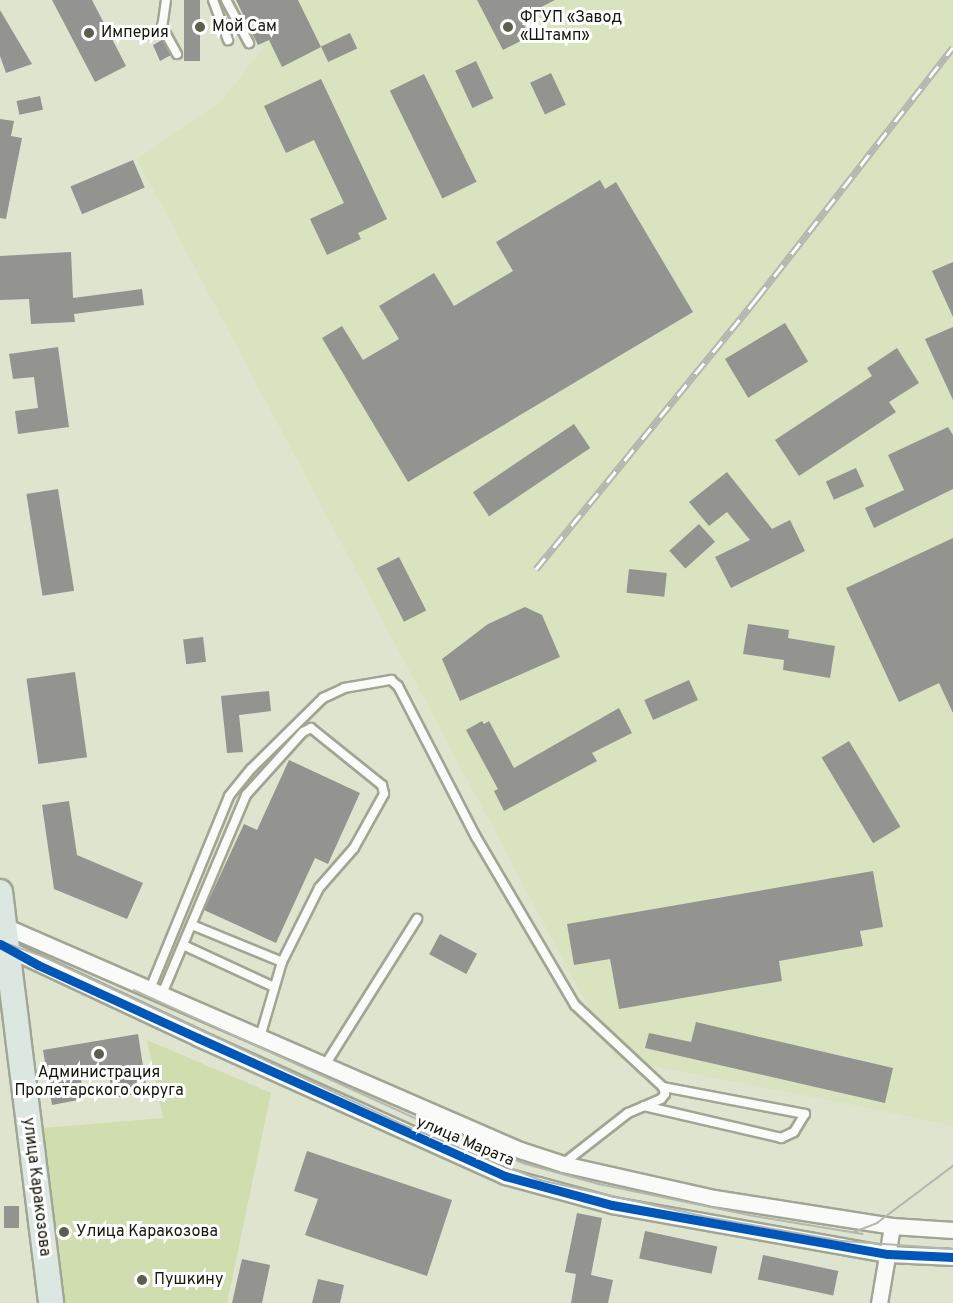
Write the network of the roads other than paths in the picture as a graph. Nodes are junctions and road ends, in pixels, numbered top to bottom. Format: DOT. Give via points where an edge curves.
graph roads {
  1 [pos="166,0"];
  2 [pos="213,0"];
  3 [pos="226,0"];
  4 [pos="228,40"];
  5 [pos="249,43"];
  6 [pos="177,54"];
  7 [pos="0,892"];
  8 [pos="417,920"];
  9 [pos="192,925"];
  10 [pos="3,937"];
  11 [pos="183,945"];
  12 [pos="282,962"];
  13 [pos="274,987"];
  14 [pos="156,992"];
  15 [pos="260,1037"];
  16 [pos="325,1065"];
  17 [pos="663,1088"];
  18 [pos="644,1106"];
  19 [pos="563,1164"];
  20 [pos="581,1167"];
  21 [pos="575,1195"];
  22 [pos="892,1226"];
  23 [pos="953,1230"];
  24 [pos="888,1254"];
  25 [pos="953,1257"];
  26 [pos="51,1303"];
  27 [pos="879,1303"];
  1 -- 6 [label="lane" via="162,27"];
  2 -- 4 [label="lane"];
  3 -- 5 [label="lane"];
  7 -- 10 [label="main road, улица Каракозова"];
  8 -- 16 [label="lane"];
  9 -- 11 [label="lane"];
  9 -- 12 [label="lane"];
  9 -- 12 [label="lane" via="246,795 311,728 382,784 384,794 354,848 319,888"];
  10 -- 14 [label="street, улица Марата"];
  10 -- 21 [label="street, улица Марата" via="438,1148 505,1176"];
  10 -- 26 [label="main road, улица Каракозова"];
  11 -- 13 [label="lane"];
  11 -- 14 [label="lane"];
  12 -- 13 [label="lane"];
  13 -- 15 [label="lane"];
  14 -- 15 [label="street, улица Марата"];
  14 -- 17 [label="lane" via="229,796 323,698 344,688 391,680 398,686 476,837 575,1005"];
  15 -- 16 [label="street, улица Марата"];
  16 -- 19 [label="street, улица Марата"];
  17 -- 18 [label="lane" via="665,1094 661,1099"];
  17 -- 18 [label="lane" via="804,1114 794,1132 781,1138"];
  18 -- 19 [label="lane" via="628,1113"];
  19 -- 20 [label="street, улица Марата"];
  20 -- 21 [label="street"];
  20 -- 22 [label="street, улица Марата" via="714,1198"];
  21 -- 24 [label="street, улица Марата"];
  22 -- 23 [label="street, улица Марата"];
  22 -- 24 [label="street"];
  24 -- 25 [label="street, улица Марата"];
  24 -- 27 [label="street"];
}
